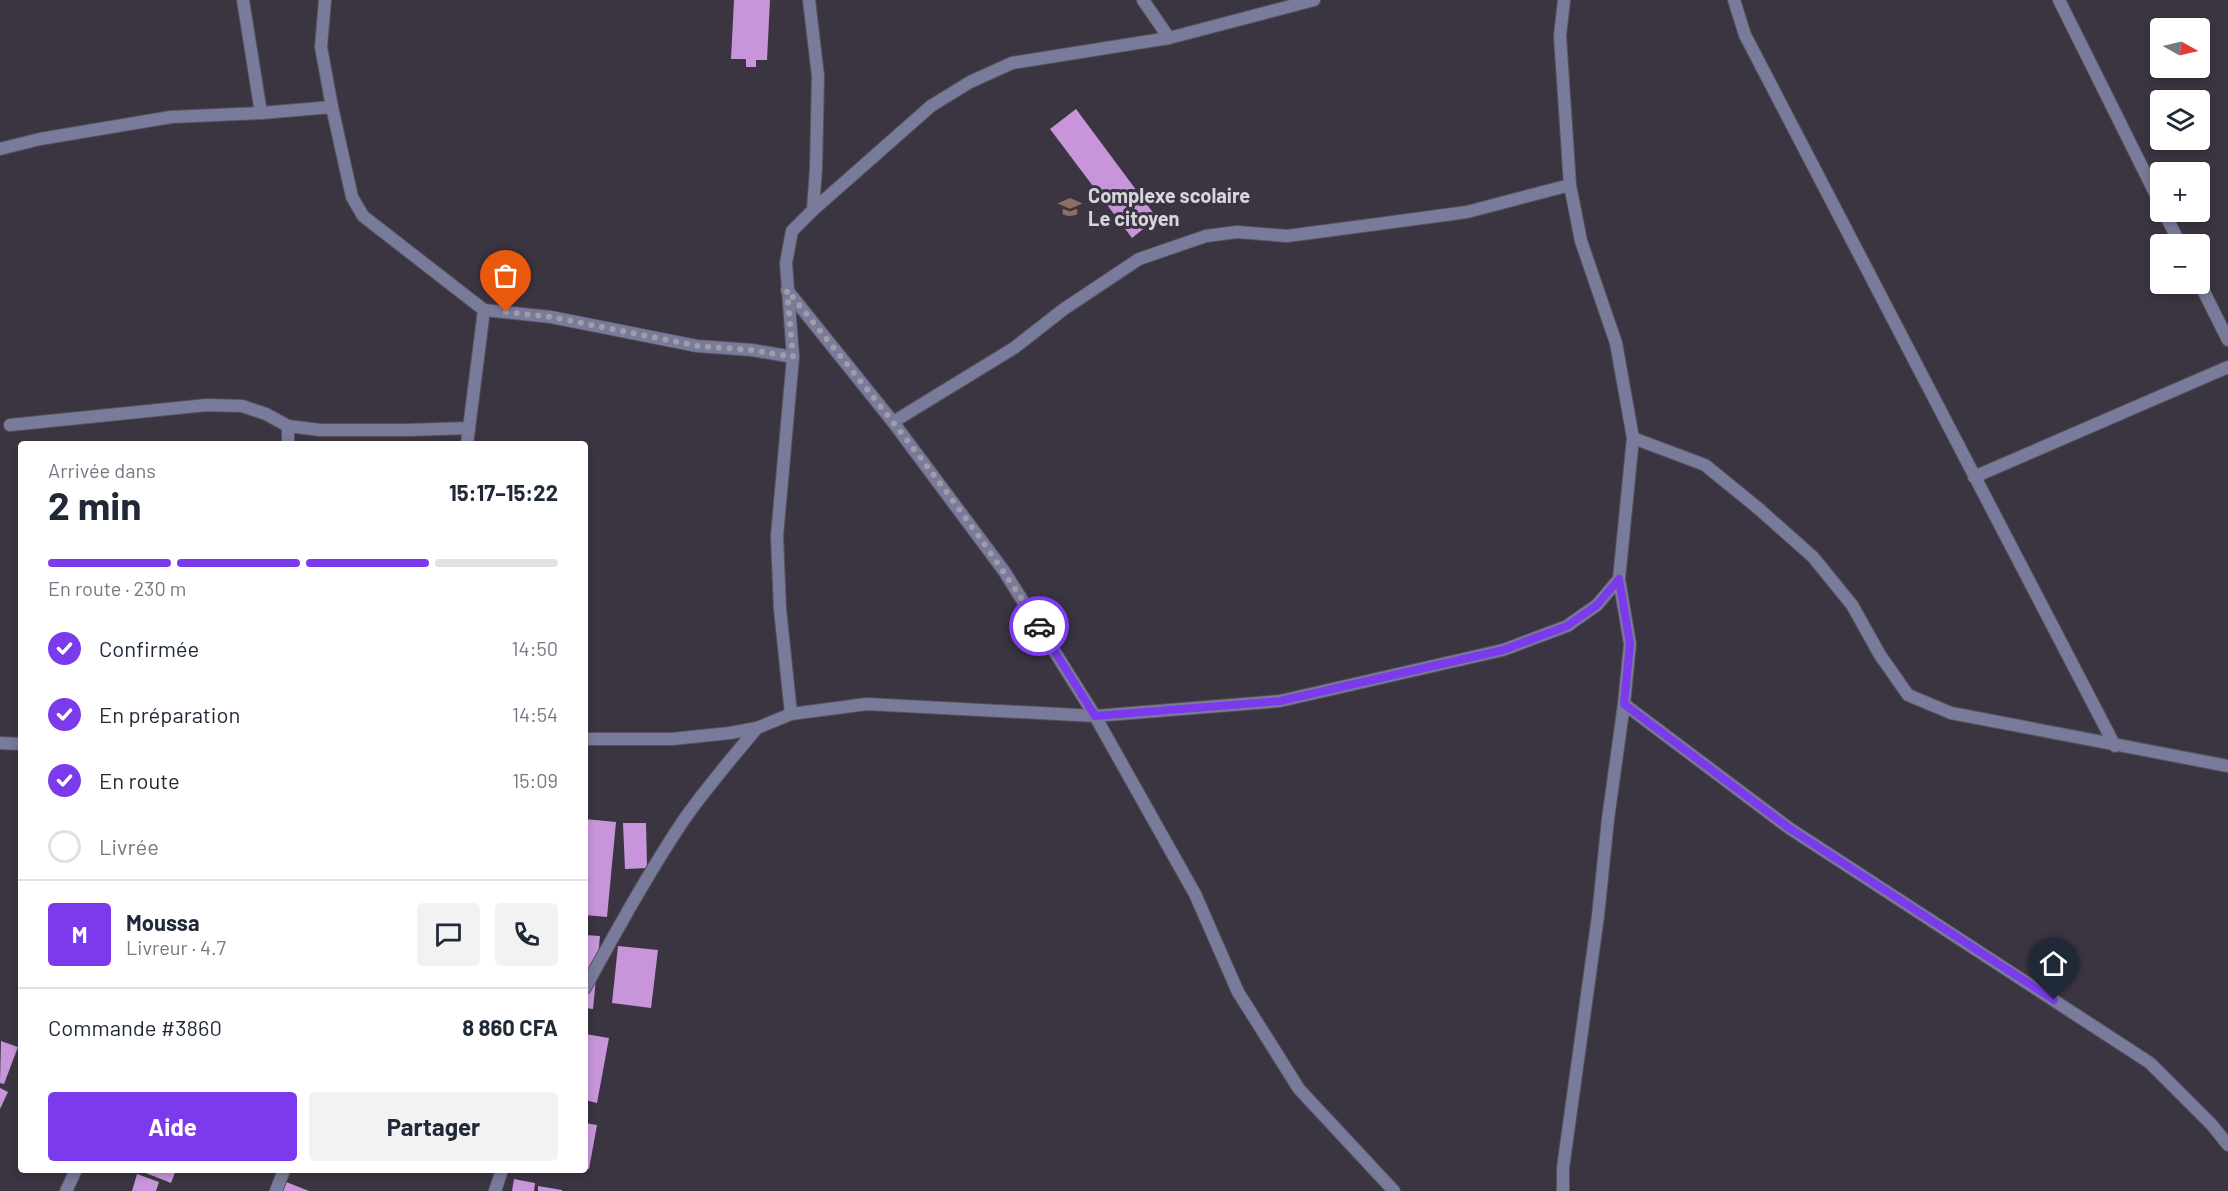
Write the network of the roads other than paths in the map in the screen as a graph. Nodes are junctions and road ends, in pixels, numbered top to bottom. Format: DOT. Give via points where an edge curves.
graph roads {
  1 [pos="243,0"];
  2 [pos="325,0"];
  3 [pos="809,0"];
  4 [pos="1143,0"];
  5 [pos="1314,0"];
  6 [pos="1564,0"];
  7 [pos="1734,0"];
  8 [pos="2059,0"];
  9 [pos="1169,38"];
  10 [pos="332,107"];
  11 [pos="261,113"];
  12 [pos="0,149"];
  13 [pos="2150,183"];
  14 [pos="1570,185"];
  15 [pos="813,210"];
  16 [pos="787,290"];
  17 [pos="2205,294"];
  18 [pos="484,310"];
  19 [pos="2228,340"];
  20 [pos="793,357"];
  21 [pos="2228,367"];
  22 [pos="893,422"];
  23 [pos="10,425"];
  24 [pos="288,426"];
  25 [pos="469,428"];
  26 [pos="1634,438"];
  27 [pos="288,441"];
  28 [pos="467,441"];
  29 [pos="1974,477"];
  30 [pos="1619,579"];
  31 [pos="1624,704"];
  32 [pos="791,714"];
  33 [pos="1095,716"];
  34 [pos="758,728"];
  35 [pos="588,739"];
  36 [pos="0,743"];
  37 [pos="18,744"];
  38 [pos="2115,746"];
  39 [pos="2228,766"];
  40 [pos="588,982"];
  41 [pos="2228,1145"];
  42 [pos="75,1173"];
  43 [pos="283,1173"];
  44 [pos="501,1173"];
  45 [pos="66,1191"];
  46 [pos="276,1191"];
  47 [pos="495,1191"];
  48 [pos="1394,1191"];
  49 [pos="1563,1191"];
  1 -- 11 [label="street"];
  2 -- 10 [label="street" via="321,47"];
  3 -- 15 [label="street" via="818,76"];
  4 -- 9 [label="street"];
  5 -- 9 [label="street"];
  6 -- 14 [label="street" via="1560,36"];
  7 -- 29 [label="street" via="1745,35"];
  8 -- 13 [label="street"];
  9 -- 15 [label="street" via="1012,63 970,82 931,106"];
  10 -- 11 [label="street"];
  10 -- 18 [label="street" via="357,208"];
  11 -- 12 [label="street" via="171,117"];
  14 -- 22 [label="street" via="1467,212 1287,236 1216,234 1139,259 1014,348"];
  14 -- 26 [label="street" via="1581,241 1616,343"];
  15 -- 16 [label="street" via="792,231 786,263"];
  16 -- 20 [label="street"];
  16 -- 22 [label="street"];
  17 -- 19 [label="street"];
  18 -- 20 [label="street" via="551,317 698,346"];
  18 -- 25 [label="street"];
  20 -- 32 [label="street" via="777,536"];
  21 -- 29 [label="street"];
  22 -- 33 [label="street" via="1004,571"];
  23 -- 24 [label="street" via="207,405 242,406"];
  24 -- 25 [label="street" via="320,430"];
  24 -- 27 [label="street"];
  25 -- 28 [label="street"];
  26 -- 30 [label="street"];
  26 -- 38 [label="street" via="1705,465 1814,557 1852,605 1908,695 1951,713"];
  29 -- 38 [label="street"];
  30 -- 31 [label="street" via="1630,644"];
  30 -- 33 [label="street" via="1597,605 1567,626 1503,650 1280,701"];
  31 -- 41 [label="street" via="1789,828 2150,1064"];
  31 -- 49 [label="street"];
  32 -- 33 [label="street" via="867,704"];
  32 -- 34 [label="street"];
  33 -- 48 [label="street" via="1194,894 1238,992 1299,1089"];
  34 -- 35 [label="street" via="672,739"];
  34 -- 40 [label="street" via="683,821"];
  36 -- 37 [label="street"];
  38 -- 39 [label="street"];
  42 -- 45 [label="street"];
  43 -- 46 [label="street"];
  44 -- 47 [label="street"];
}
